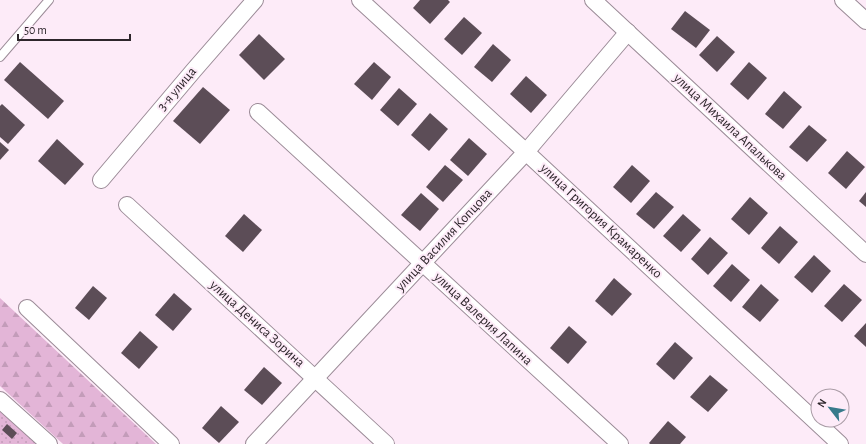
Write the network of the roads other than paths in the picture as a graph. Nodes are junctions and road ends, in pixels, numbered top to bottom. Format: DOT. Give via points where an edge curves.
graph roads {
  1 [pos="49,0"];
  2 [pos="255,0"];
  3 [pos="360,0"];
  4 [pos="593,0"];
  5 [pos="843,0"];
  6 [pos="866,21"];
  7 [pos="628,32"];
  8 [pos="0,57"];
  9 [pos="258,112"];
  10 [pos="526,152"];
  11 [pos="101,180"];
  12 [pos="127,205"];
  13 [pos="866,254"];
  14 [pos="422,263"];
  15 [pos="27,308"];
  16 [pos="315,378"];
  17 [pos="0,400"];
  18 [pos="49,444"];
  19 [pos="171,444"];
  20 [pos="254,444"];
  21 [pos="386,444"];
  22 [pos="620,444"];
  23 [pos="840,444"];
  1 -- 8 [label="lane"];
  2 -- 11 [label="street, 3-я улица"];
  3 -- 10 [label="street, улица Григория Крамаренко"];
  4 -- 7 [label="street, улица Михаила Апалькова"];
  5 -- 6 [label="street"];
  7 -- 10 [label="street, улица Василия Копцова"];
  7 -- 13 [label="street, улица Михаила Апалькова"];
  9 -- 14 [label="street, улица Валерия Лапина"];
  10 -- 14 [label="street, улица Василия Копцова"];
  10 -- 23 [label="street, улица Григория Крамаренко"];
  12 -- 16 [label="street, улица Дениса Зорина"];
  14 -- 16 [label="street, улица Василия Копцова"];
  14 -- 22 [label="street, улица Валерия Лапина"];
  15 -- 19 [label="street"];
  16 -- 20 [label="street, улица Василия Копцова"];
  16 -- 21 [label="street, улица Дениса Зорина"];
  17 -- 18 [label="street"];
}
